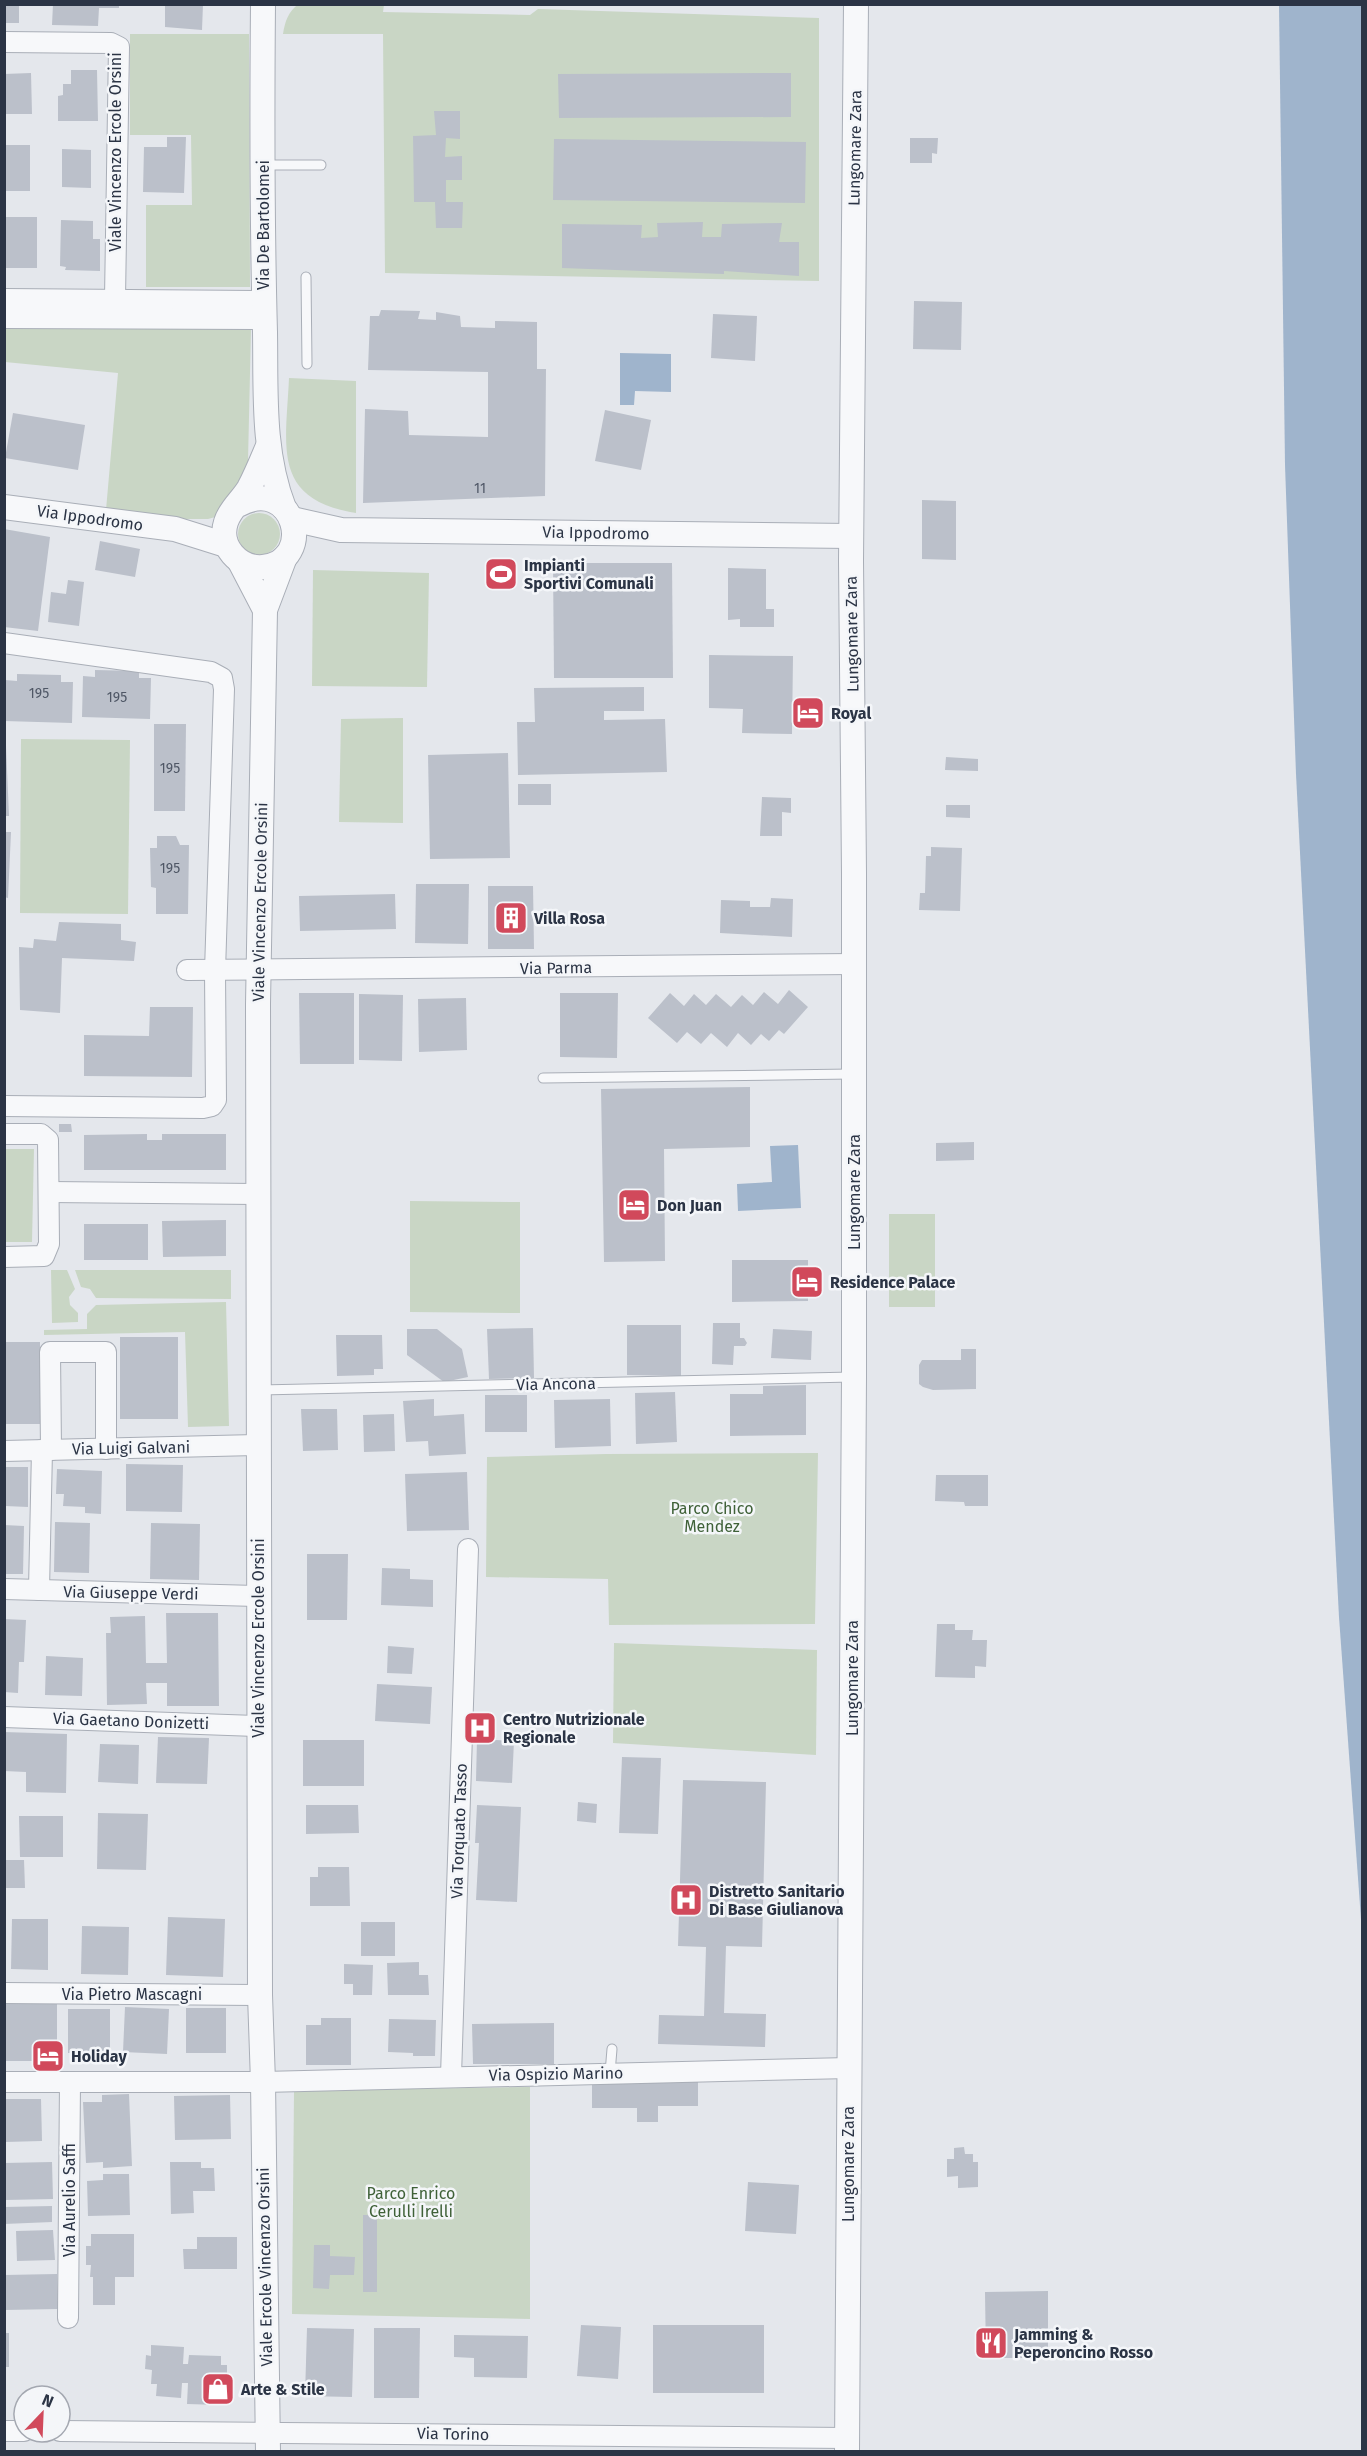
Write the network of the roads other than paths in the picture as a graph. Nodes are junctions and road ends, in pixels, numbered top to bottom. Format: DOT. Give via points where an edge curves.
graph roads {
  1 [pos="263,4"];
  2 [pos="856,4"];
  3 [pos="4,42"];
  4 [pos="263,165"];
  5 [pos="321,165"];
  6 [pos="306,277"];
  7 [pos="115,298"];
  8 [pos="4,299"];
  9 [pos="264,310"];
  10 [pos="4,318"];
  11 [pos="306,364"];
  12 [pos="268,446"];
  13 [pos="4,507"];
  14 [pos="288,513"];
  15 [pos="341,530"];
  16 [pos="232,534"];
  17 [pos="851,536"];
  18 [pos="288,552"];
  19 [pos="265,610"];
  20 [pos="4,643"];
  21 [pos="854,964"];
  22 [pos="187,970"];
  23 [pos="215,971"];
  24 [pos="259,971"];
  25 [pos="855,1074"];
  26 [pos="543,1078"];
  27 [pos="4,1106"];
  28 [pos="4,1134"];
  29 [pos="49,1192"];
  30 [pos="259,1194"];
  31 [pos="4,1257"];
  32 [pos="854,1377"];
  33 [pos="259,1390"];
  34 [pos="258,1444"];
  35 [pos="106,1449"];
  36 [pos="46,1450"];
  37 [pos="4,1451"];
  38 [pos="468,1549"];
  39 [pos="4,1589"];
  40 [pos="39,1590"];
  41 [pos="258,1596"];
  42 [pos="4,1717"];
  43 [pos="258,1726"];
  44 [pos="4,1993"];
  45 [pos="260,1995"];
  46 [pos="612,2049"];
  47 [pos="849,2068"];
  48 [pos="610,2073"];
  49 [pos="451,2076"];
  50 [pos="4,2082"];
  51 [pos="70,2082"];
  52 [pos="263,2082"];
  53 [pos="68,2318"];
  54 [pos="72,2432"];
  55 [pos="268,2441"];
  56 [pos="847,2445"];
  1 -- 4 [label="street, Via De Bartolomei"];
  2 -- 17 [label="street, Lungomare Zara"];
  3 -- 7 [label="street, Viale Vincenzo Ercole Orsini" via="111,43 119,47"];
  4 -- 5 [label="lane"];
  4 -- 9 [label="street, Via De Bartolomei"];
  6 -- 11 [label="lane"];
  7 -- 8 [label="street"];
  7 -- 9 [label="street"];
  9 -- 10 [label="street"];
  9 -- 12 [label="street, Via De Bartolomei"];
  12 -- 14 [label="street, Via De Bartolomei" via="274,483"];
  12 -- 16 [label="street, Via De Bartolomei"];
  13 -- 16 [label="street, Via Ippodromo"];
  14 -- 15 [label="street, Via Ippodromo"];
  14 -- 16 [label="street, Via Ippodromo" via="269,499 248,499"];
  14 -- 18 [label="street" via="294,539"];
  15 -- 17 [label="street, Via Ippodromo"];
  15 -- 18 [label="street, Via Ippodromo" via="317,536"];
  16 -- 18 [label="street, Via Ippodromo" via="248,566 268,567"];
  16 -- 19 [label="street"];
  17 -- 21 [label="street, Lungomare Zara"];
  18 -- 19 [label="street"];
  19 -- 24 [label="street, Viale Vincenzo Ercole Orsini"];
  20 -- 23 [label="street" via="211,672 222,678"];
  21 -- 24 [label="street, Via Parma"];
  21 -- 25 [label="street, Lungomare Zara"];
  22 -- 23 [label="street, Via Parma"];
  23 -- 24 [label="street, Via Parma"];
  23 -- 27 [label="street" via="216,1100 212,1106"];
  24 -- 30 [label="street, Viale Vincenzo Ercole Orsini"];
  25 -- 26 [label="lane"];
  25 -- 32 [label="street, Lungomare Zara"];
  28 -- 29 [label="street" via="41,1134 48,1140"];
  29 -- 30 [label="street"];
  29 -- 31 [label="street" via="49,1244 44,1256"];
  30 -- 33 [label="street, Viale Vincenzo Ercole Orsini"];
  32 -- 33 [label="lane, Via Ancona"];
  32 -- 47 [label="street, Lungomare Zara"];
  33 -- 34 [label="street, Viale Vincenzo Ercole Orsini"];
  34 -- 35 [label="street, Via Luigi Galvani"];
  34 -- 41 [label="street, Viale Vincenzo Ercole Orsini"];
  35 -- 36 [label="street, Via Luigi Galvani"];
  35 -- 36 [label="street" via="106,1352 50,1352"];
  36 -- 37 [label="street, Via Luigi Galvani"];
  36 -- 40 [label="street"];
  38 -- 49 [label="street, Via Torquato Tasso"];
  39 -- 40 [label="street, Via Giuseppe Verdi"];
  40 -- 41 [label="street, Via Giuseppe Verdi"];
  41 -- 43 [label="street, Viale Vincenzo Ercole Orsini"];
  42 -- 43 [label="street, Via Gaetano Donizetti"];
  43 -- 45 [label="street, Viale Vincenzo Ercole Orsini"];
  44 -- 45 [label="street, Via Pietro Mascagni"];
  45 -- 52 [label="street, Viale Vincenzo Ercole Orsini"];
  46 -- 48 [label="lane"];
  47 -- 48 [label="street, Via Ospizio Marino"];
  47 -- 56 [label="street, Lungomare Zara"];
  48 -- 49 [label="street, Via Ospizio Marino"];
  49 -- 52 [label="street, Via Ospizio Marino"];
  50 -- 51 [label="street"];
  51 -- 52 [label="street"];
  51 -- 53 [label="street, Via Aurelio Saffi"];
  52 -- 55 [label="street, Viale Ercole Vincenzo Orsini"];
  54 -- 55 [label="street, Via Torino"];
  55 -- 56 [label="street, Via Torino"];
}
